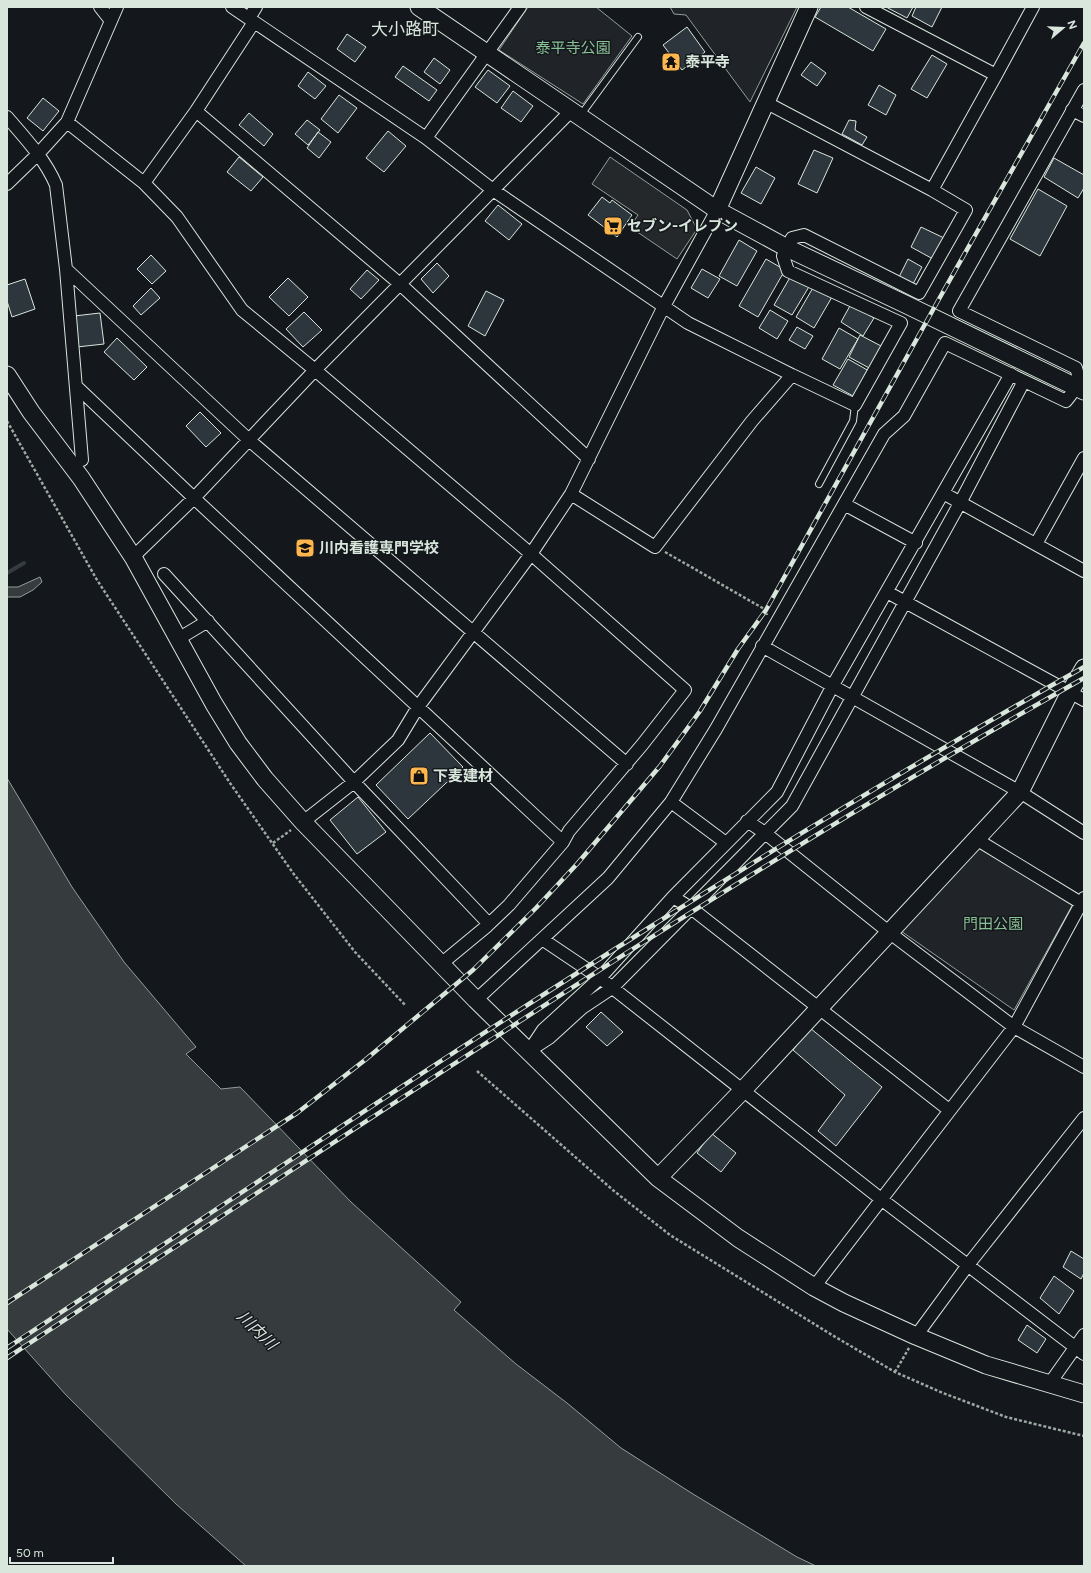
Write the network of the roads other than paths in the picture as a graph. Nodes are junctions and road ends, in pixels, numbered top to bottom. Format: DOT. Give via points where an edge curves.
graph roads {
  1 [pos="100,7"];
  2 [pos="117,7"];
  3 [pos="232,7"];
  4 [pos="256,7"];
  5 [pos="419,7"];
  6 [pos="520,7"];
  7 [pos="809,7"];
  8 [pos="866,7"];
  9 [pos="1033,7"];
  10 [pos="252,20"];
  11 [pos="111,21"];
  12 [pos="638,37"];
  13 [pos="486,52"];
  14 [pos="996,75"];
  15 [pos="1084,90"];
  16 [pos="765,102"];
  17 [pos="1072,110"];
  18 [pos="196,111"];
  19 [pos="576,113"];
  20 [pos="1084,116"];
  21 [pos="7,117"];
  22 [pos="67,122"];
  23 [pos="426,138"];
  24 [pos="38,154"];
  25 [pos="144,183"];
  26 [pos="7,184"];
  27 [pos="493,190"];
  28 [pos="932,190"];
  29 [pos="717,210"];
  30 [pos="787,248"];
  31 [pos="66,269"];
  32 [pos="400,284"];
  33 [pos="664,306"];
  34 [pos="315,370"];
  35 [pos="1011,374"];
  36 [pos="7,375"];
  37 [pos="792,375"];
  38 [pos="1024,381"];
  39 [pos="76,386"];
  40 [pos="1080,389"];
  41 [pos="855,405"];
  42 [pos="249,440"];
  43 [pos="1084,458"];
  44 [pos="590,459"];
  45 [pos="82,460"];
  46 [pos="819,484"];
  47 [pos="943,493"];
  48 [pos="571,494"];
  49 [pos="194,498"];
  50 [pos="960,503"];
  51 [pos="844,504"];
  52 [pos="916,543"];
  53 [pos="1036,544"];
  54 [pos="531,554"];
  55 [pos="133,557"];
  56 [pos="1084,571"];
  57 [pos="164,574"];
  58 [pos="887,592"];
  59 [pos="905,601"];
  60 [pos="208,621"];
  61 [pos="473,633"];
  62 [pos="178,639"];
  63 [pos="762,646"];
  64 [pos="1084,668"];
  65 [pos="833,685"];
  66 [pos="1077,696"];
  67 [pos="853,697"];
  68 [pos="418,707"];
  69 [pos="627,764"];
  70 [pos="354,782"];
  71 [pos="1020,792"];
  72 [pos="671,802"];
  73 [pos="747,821"];
  74 [pos="303,822"];
  75 [pos="765,833"];
  76 [pos="1084,833"];
  77 [pos="976,839"];
  78 [pos="563,842"];
  79 [pos="726,843"];
  80 [pos="673,897"];
  81 [pos="1082,900"];
  82 [pos="691,908"];
  83 [pos="489,924"];
  84 [pos="890,933"];
  85 [pos="542,939"];
  86 [pos="441,964"];
  87 [pos="600,978"];
  88 [pos="612,988"];
  89 [pos="476,1000"];
  90 [pos="819,1008"];
  91 [pos="1014,1027"];
  92 [pos="529,1051"];
  93 [pos="1084,1066"];
  94 [pos="743,1090"];
  95 [pos="949,1110"];
  96 [pos="1084,1118"];
  97 [pos="658,1178"];
  98 [pos="881,1199"];
  99 [pos="968,1265"];
  100 [pos="814,1287"];
  101 [pos="1084,1335"];
  102 [pos="916,1336"];
  103 [pos="1080,1351"];
  104 [pos="1050,1383"];
  105 [pos="1084,1394"];
  1 -- 11 [label="street"];
  2 -- 11 [label="street"];
  3 -- 10 [label="street"];
  4 -- 10 [label="street"];
  5 -- 13 [label="street"];
  6 -- 13 [label="street"];
  7 -- 16 [label="street"];
  8 -- 14 [label="street"];
  9 -- 14 [label="street"];
  10 -- 18 [label="street"];
  10 -- 23 [label="street"];
  11 -- 22 [label="street"];
  12 -- 19 [label="lane"];
  13 -- 19 [label="street"];
  13 -- 23 [label="street"];
  14 -- 28 [label="street"];
  15 -- 17 [label="street"];
  16 -- 28 [label="street"];
  16 -- 29 [label="street"];
  17 -- 20 [label="street"];
  17 -- 40 [label="street" via="959,311 1076,368"];
  18 -- 25 [label="street"];
  18 -- 32 [label="street"];
  19 -- 27 [label="street"];
  19 -- 29 [label="street"];
  21 -- 24 [label="street"];
  22 -- 24 [label="street"];
  22 -- 25 [label="street"];
  23 -- 27 [label="street"];
  24 -- 26 [label="street"];
  24 -- 31 [label="street" via="56,185"];
  25 -- 34 [label="street" via="177,217 242,310"];
  27 -- 32 [label="street"];
  27 -- 33 [label="street"];
  28 -- 30 [label="street" via="966,210 919,293 804,235 792,238"];
  29 -- 30 [label="street"];
  29 -- 33 [label="street"];
  30 -- 40 [label="street"];
  30 -- 41 [label="street" via="783,256 788,271 901,323"];
  31 -- 39 [label="street"];
  31 -- 42 [label="street"];
  32 -- 34 [label="street"];
  32 -- 44 [label="street"];
  33 -- 37 [label="street" via="688,323"];
  33 -- 44 [label="street"];
  34 -- 42 [label="street"];
  34 -- 54 [label="street"];
  35 -- 38 [label="street"];
  35 -- 47 [label="street"];
  35 -- 51 [label="street" via="945,343 904,416 884,434"];
  36 -- 55 [label="street" via="31,412 81,478"];
  37 -- 41 [label="street"];
  37 -- 48 [label="street" via="752,421 655,547"];
  38 -- 40 [label="street" via="1066,401"];
  38 -- 50 [label="street"];
  39 -- 45 [label="street"];
  39 -- 49 [label="street"];
  41 -- 46 [label="lane" via="853,421"];
  42 -- 49 [label="street"];
  42 -- 61 [label="street"];
  43 -- 53 [label="street"];
  44 -- 48 [label="street"];
  47 -- 50 [label="street"];
  47 -- 52 [label="street"];
  48 -- 54 [label="street"];
  49 -- 55 [label="street"];
  49 -- 68 [label="street"];
  50 -- 53 [label="street"];
  50 -- 59 [label="street"];
  51 -- 52 [label="street"];
  51 -- 63 [label="street"];
  52 -- 58 [label="street"];
  53 -- 56 [label="street"];
  54 -- 61 [label="street"];
  54 -- 69 [label="street" via="685,690"];
  55 -- 62 [label="street"];
  57 -- 60 [label="street"];
  58 -- 59 [label="street"];
  58 -- 65 [label="street"];
  59 -- 66 [label="street"];
  59 -- 67 [label="street"];
  60 -- 62 [label="street"];
  60 -- 70 [label="street"];
  61 -- 68 [label="street"];
  61 -- 69 [label="street"];
  62 -- 74 [label="street" via="238,743 265,779"];
  63 -- 65 [label="street"];
  63 -- 72 [label="street" via="716,729"];
  64 -- 66 [label="street"];
  65 -- 67 [label="street"];
  65 -- 73 [label="street" via="777,792"];
  66 -- 71 [label="street"];
  67 -- 71 [label="street"];
  67 -- 75 [label="street" via="792,806"];
  68 -- 70 [label="street" via="398,740"];
  68 -- 78 [label="street"];
  69 -- 78 [label="street" via="569,831"];
  70 -- 74 [label="street"];
  70 -- 83 [label="street"];
  71 -- 76 [label="street"];
  71 -- 77 [label="street"];
  72 -- 79 [label="street"];
  72 -- 85 [label="street" via="608,878"];
  73 -- 75 [label="street"];
  73 -- 79 [label="street"];
  74 -- 86 [label="street"];
  75 -- 82 [label="street"];
  75 -- 84 [label="street"];
  77 -- 81 [label="street"];
  77 -- 84 [label="street"];
  78 -- 83 [label="street" via="509,905"];
  79 -- 80 [label="street"];
  80 -- 82 [label="street"];
  80 -- 87 [label="street"];
  81 -- 91 [label="street"];
  82 -- 88 [label="street"];
  82 -- 90 [label="street"];
  83 -- 86 [label="street"];
  84 -- 90 [label="street"];
  84 -- 91 [label="street"];
  85 -- 87 [label="street"];
  85 -- 89 [label="street"];
  86 -- 89 [label="street"];
  87 -- 88 [label="street"];
  87 -- 92 [label="street" via="543,1030"];
  88 -- 92 [label="street" via="582,1008"];
  88 -- 94 [label="street"];
  89 -- 92 [label="street"];
  90 -- 94 [label="street"];
  90 -- 95 [label="street"];
  91 -- 93 [label="street"];
  91 -- 95 [label="street"];
  92 -- 97 [label="street"];
  94 -- 97 [label="street"];
  94 -- 98 [label="street"];
  95 -- 98 [label="street"];
  96 -- 99 [label="street"];
  97 -- 100 [label="street" via="738,1238"];
  98 -- 99 [label="street"];
  98 -- 100 [label="street"];
  99 -- 102 [label="street"];
  99 -- 103 [label="street"];
  100 -- 102 [label="street" via="844,1304"];
  101 -- 103 [label="street"];
  102 -- 104 [label="street" via="986,1365"];
  103 -- 104 [label="street"];
  104 -- 105 [label="street"];
}
